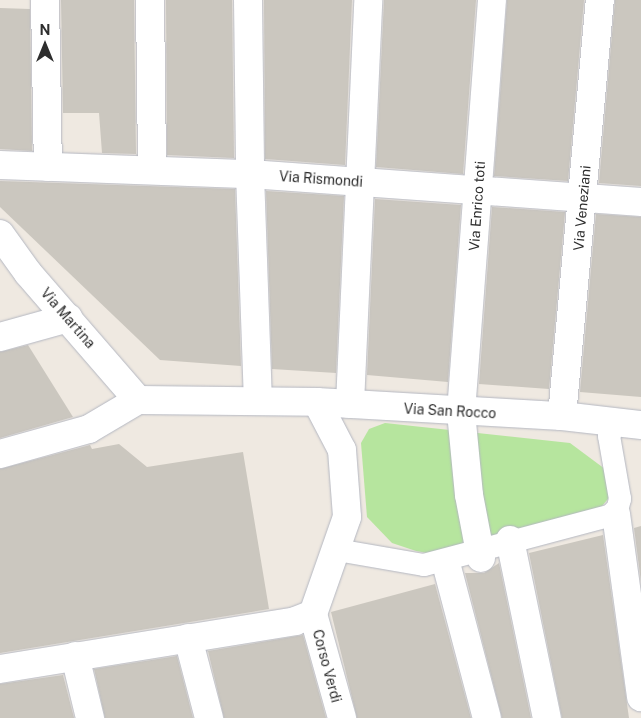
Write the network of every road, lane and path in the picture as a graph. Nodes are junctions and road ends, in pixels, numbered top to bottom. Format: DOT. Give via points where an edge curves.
graph roads {
  1 [pos="44,0"];
  2 [pos="150,0"];
  3 [pos="248,0"];
  4 [pos="368,0"];
  5 [pos="492,0"];
  6 [pos="600,0"];
  7 [pos="0,165"];
  8 [pos="48,167"];
  9 [pos="152,170"];
  10 [pos="250,174"];
  11 [pos="359,182"];
  12 [pos="478,189"];
  13 [pos="583,198"];
  14 [pos="641,202"];
  15 [pos="0,234"];
  16 [pos="68,318"];
  17 [pos="0,337"];
  18 [pos="138,400"];
  19 [pos="258,402"];
  20 [pos="317,402"];
  21 [pos="350,404"];
  22 [pos="461,412"];
  23 [pos="562,416"];
  24 [pos="628,424"];
  25 [pos="0,454"];
  26 [pos="616,514"];
  27 [pos="510,540"];
  28 [pos="337,550"];
  29 [pos="480,553"];
  30 [pos="447,567"];
  31 [pos="635,612"];
  32 [pos="313,614"];
  33 [pos="188,638"];
  34 [pos="75,656"];
  35 [pos="0,669"];
  36 [pos="641,697"];
  37 [pos="90,718"];
  38 [pos="209,718"];
  39 [pos="342,718"];
  40 [pos="487,718"];
  41 [pos="546,718"];
  1 -- 8 [label="street"];
  2 -- 9 [label="street"];
  3 -- 10 [label="street"];
  4 -- 11 [label="street"];
  5 -- 12 [label="street, Via Enrico toti"];
  6 -- 13 [label="street, Via Veneziani"];
  7 -- 8 [label="street, Via Rismondi"];
  8 -- 9 [label="street, Via Rismondi"];
  9 -- 10 [label="street, Via Rismondi"];
  10 -- 11 [label="street, Via Rismondi"];
  10 -- 19 [label="street"];
  11 -- 12 [label="street, Via Rismondi"];
  11 -- 21 [label="street"];
  12 -- 13 [label="street, Via Rismondi"];
  12 -- 22 [label="street, Via Enrico toti"];
  13 -- 14 [label="street, Via Rismondi"];
  13 -- 23 [label="street, Via Veneziani"];
  15 -- 16 [label="street, Via Martina" via="28,273"];
  16 -- 17 [label="street"];
  16 -- 18 [label="street, Via Martina"];
  18 -- 19 [label="street, Via San Rocco"];
  18 -- 25 [label="street" via="90,430"];
  19 -- 20 [label="street, Via San Rocco"];
  20 -- 21 [label="street, Via San Rocco"];
  20 -- 28 [label="street" via="342,450 347,517"];
  21 -- 22 [label="street, Via San Rocco"];
  22 -- 23 [label="street, Via San Rocco"];
  22 -- 29 [label="street, Via Enrico toti" via="468,495"];
  23 -- 24 [label="street, Via San Rocco"];
  24 -- 26 [label="lane" via="609,436 620,499"];
  26 -- 27 [label="lane"];
  26 -- 31 [label="street"];
  27 -- 29 [label="lane"];
  27 -- 41 [label="street"];
  28 -- 29 [label="lane" via="424,565"];
  28 -- 32 [label="street"];
  30 -- 40 [label="street"];
  31 -- 36 [label="street"];
  32 -- 33 [label="street" via="295,621"];
  32 -- 39 [label="street, Corso Verdi"];
  33 -- 34 [label="street"];
  33 -- 38 [label="street"];
  34 -- 35 [label="street"];
  34 -- 37 [label="street"];
}
